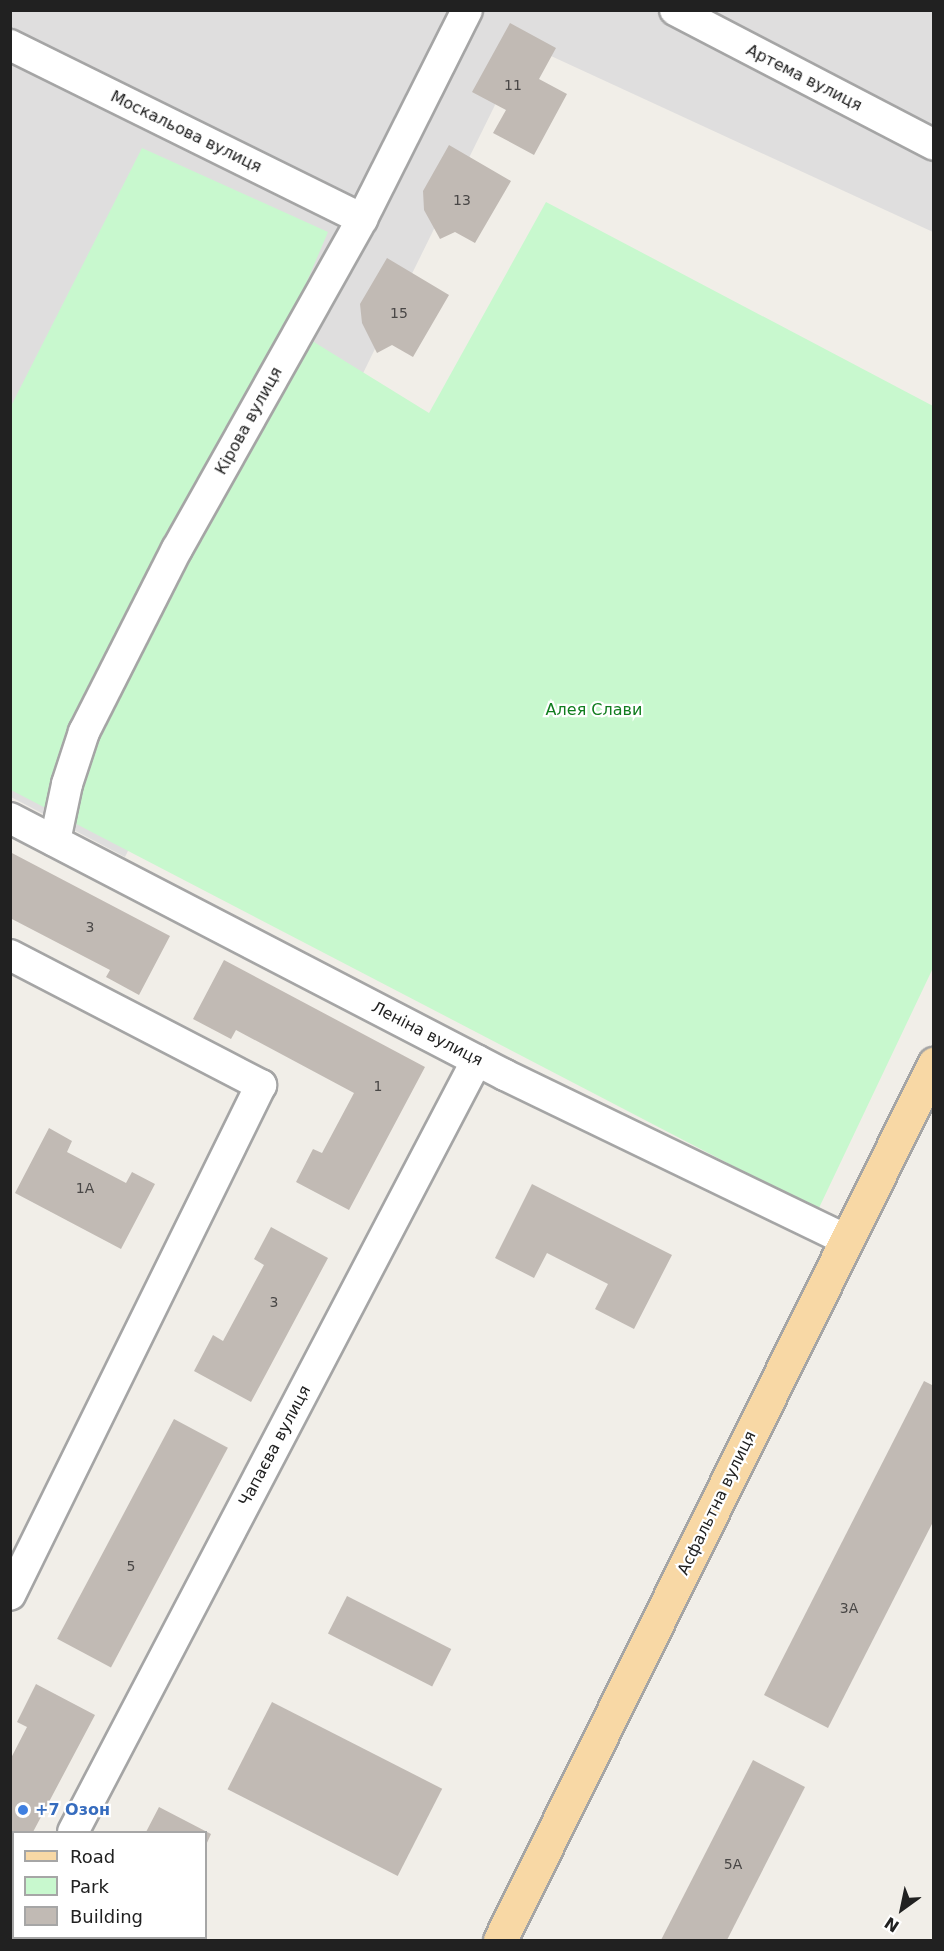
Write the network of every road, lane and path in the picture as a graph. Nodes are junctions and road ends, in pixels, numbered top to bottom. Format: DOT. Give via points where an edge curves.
graph roads {
  1 [pos="467,10"];
  2 [pos="675,10"];
  3 [pos="10,45"];
  4 [pos="933,145"];
  5 [pos="362,219"];
  6 [pos="10,818"];
  7 [pos="55,841"];
  8 [pos="10,955"];
  9 [pos="477,1060"];
  10 [pos="933,1064"];
  11 [pos="848,1241"];
  12 [pos="10,1595"];
  13 [pos="74,1831"];
  14 [pos="500,1941"];
  1 -- 5 [label="street, Кірова вулиця"];
  2 -- 4 [label="street, Артема вулиця"];
  3 -- 5 [label="street, Москальова вулиця"];
  5 -- 7 [label="street, Кірова вулиця" via="177,549 84,732 67,784"];
  6 -- 7 [label="street, Леніна вулиця"];
  7 -- 9 [label="street, Леніна вулиця"];
  8 -- 12 [label="street" via="261,1085"];
  9 -- 11 [label="street, Леніна вулиця"];
  9 -- 13 [label="street, Чапаєва вулиця"];
  10 -- 11 [label="main road, Асфальтна вулиця"];
  11 -- 14 [label="main road, Асфальтна вулиця"];
}
